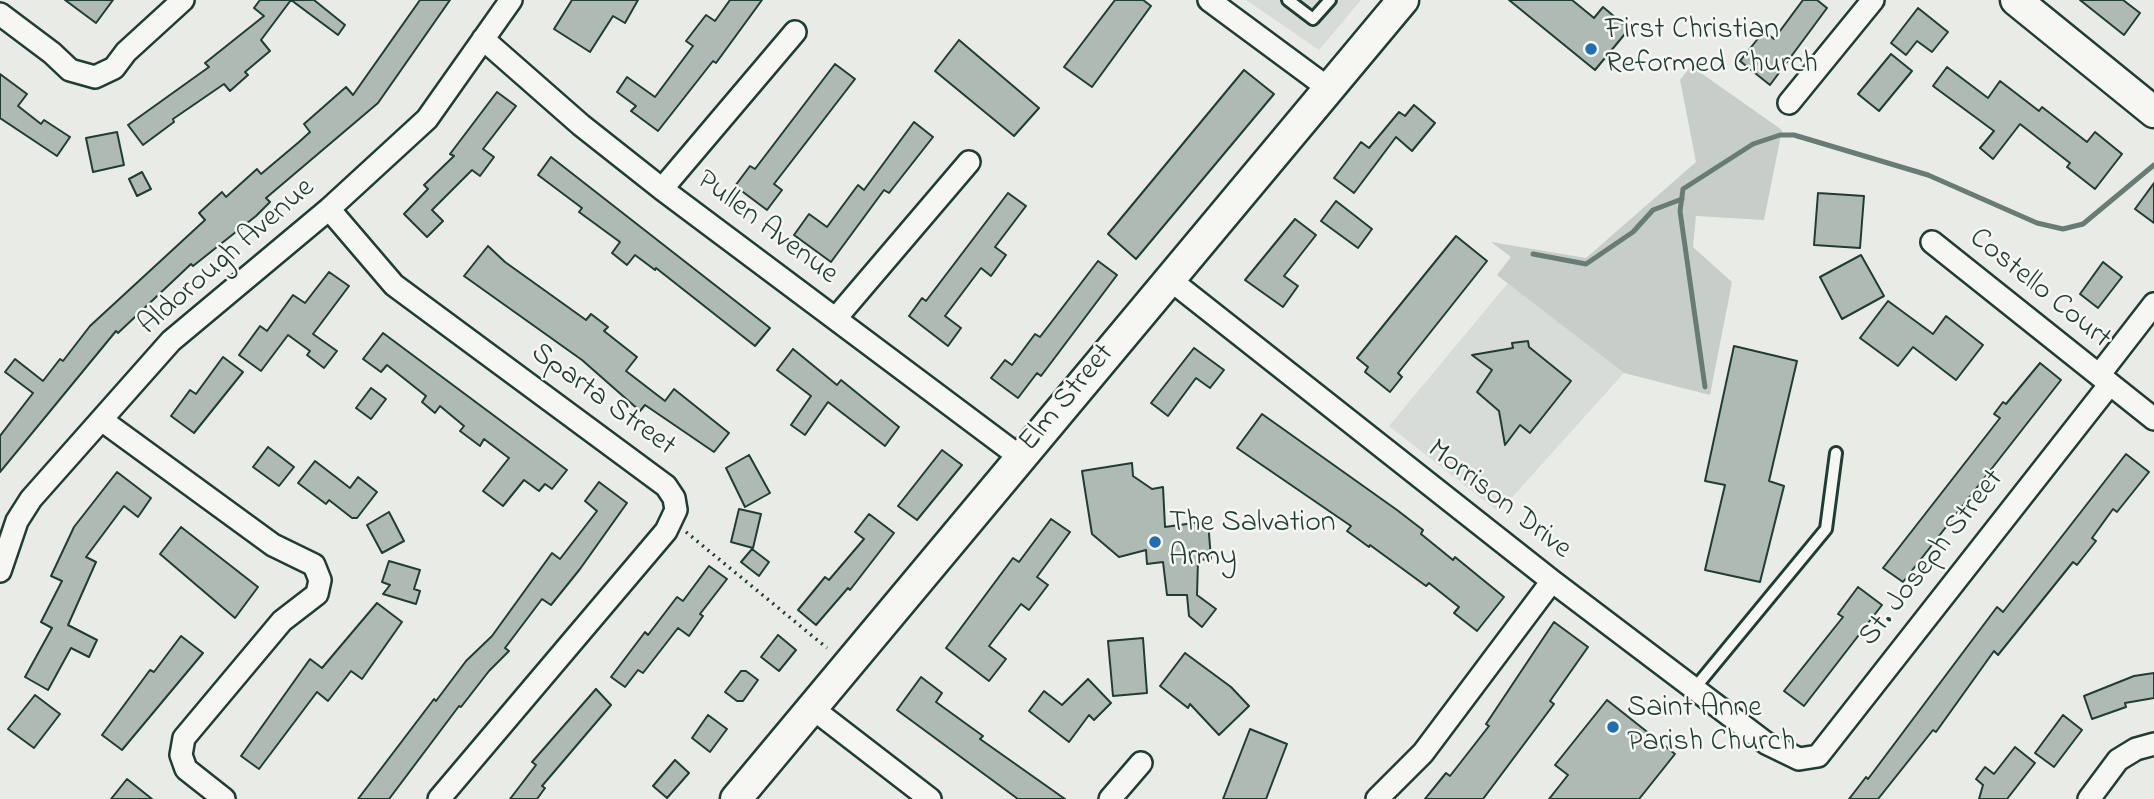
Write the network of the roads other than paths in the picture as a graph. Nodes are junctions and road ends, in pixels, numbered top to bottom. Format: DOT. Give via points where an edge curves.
graph roads {
  1 [pos="183,0"];
  2 [pos="511,0"];
  3 [pos="1209,0"];
  4 [pos="1288,0"];
  5 [pos="1330,0"];
  6 [pos="1403,0"];
  7 [pos="1873,0"];
  8 [pos="2016,0"];
  9 [pos="0,14"];
  10 [pos="795,32"];
  11 [pos="483,39"];
  12 [pos="1328,88"];
  13 [pos="1789,103"];
  14 [pos="2154,112"];
  15 [pos="969,162"];
  16 [pos="662,189"];
  17 [pos="330,209"];
  18 [pos="1932,242"];
  19 [pos="1168,278"];
  20 [pos="2154,304"];
  21 [pos="836,318"];
  22 [pos="2104,380"];
  23 [pos="2154,419"];
  24 [pos="103,421"];
  25 [pos="1836,453"];
  26 [pos="1020,457"];
  27 [pos="0,571"];
  28 [pos="1552,580"];
  29 [pos="1694,689"];
  30 [pos="812,708"];
  31 [pos="2154,744"];
  32 [pos="1799,759"];
  33 [pos="1141,763"];
  34 [pos="223,799"];
  35 [pos="439,799"];
  36 [pos="736,799"];
  37 [pos="930,799"];
  38 [pos="1110,799"];
  39 [pos="1377,799"];
  40 [pos="2089,799"];
  1 -- 9 [label="street" via="114,68 95,77 70,70"];
  2 -- 11 [label="street, Aldorough Avenue"];
  3 -- 12 [label="street"];
  4 -- 5 [label="lane" via="1313,19"];
  6 -- 12 [label="main road, Elm Street"];
  7 -- 13 [label="street"];
  8 -- 14 [label="main road"];
  10 -- 16 [label="street"];
  11 -- 16 [label="street, Pullen Avenue"];
  11 -- 17 [label="street, Aldorough Avenue" via="427,119"];
  12 -- 19 [label="main road, Elm Street"];
  15 -- 21 [label="street"];
  16 -- 21 [label="street, Pullen Avenue"];
  17 -- 24 [label="street, Aldorough Avenue" via="171,341"];
  17 -- 35 [label="street, Sparta Street" via="394,285 666,486 674,498 676,510 666,531"];
  18 -- 22 [label="street, Costello Court"];
  19 -- 26 [label="main road, Elm Street"];
  19 -- 28 [label="street, Morrison Drive"];
  20 -- 22 [label="street, St. Joseph Street"];
  21 -- 26 [label="street, Pullen Avenue"];
  22 -- 23 [label="street, Costello Court"];
  22 -- 32 [label="street, St. Joseph Street" via="1818,756"];
  24 -- 27 [label="street, Aldorough Avenue" via="31,499 17,521"];
  24 -- 34 [label="street" via="273,545 314,565 320,579 317,594 282,621 184,738 181,755 186,769"];
  25 -- 29 [label="lane" via="1826,530"];
  26 -- 30 [label="main road, Elm Street"];
  28 -- 29 [label="street, Morrison Drive"];
  28 -- 39 [label="street" via="1423,753"];
  29 -- 32 [label="street, Morrison Drive" via="1776,751"];
  30 -- 36 [label="main road, Elm Street"];
  30 -- 37 [label="street"];
  31 -- 40 [label="street" via="2118,760"];
  33 -- 38 [label="street"];
}
